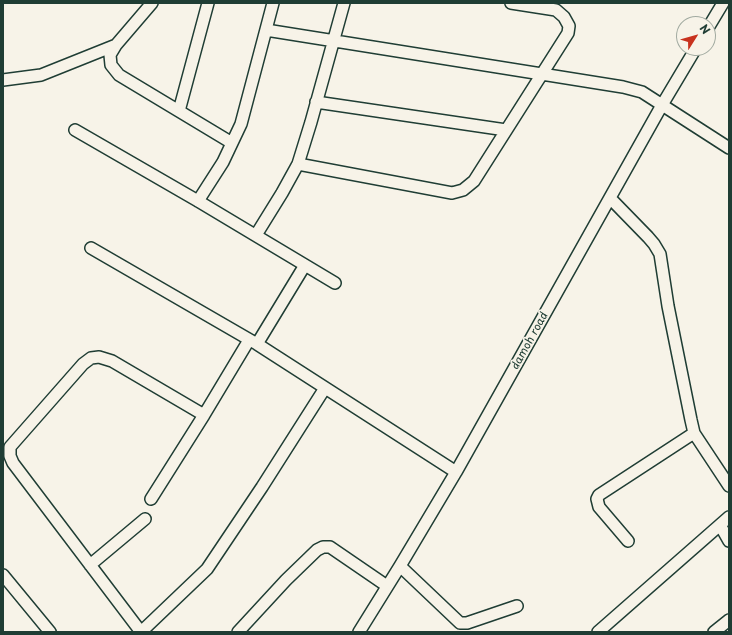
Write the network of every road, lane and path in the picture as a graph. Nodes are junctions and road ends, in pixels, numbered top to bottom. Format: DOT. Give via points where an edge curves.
graph roads {
  1 [pos="152,3"];
  2 [pos="208,3"];
  3 [pos="273,3"];
  4 [pos="344,3"];
  5 [pos="511,3"];
  6 [pos="723,3"];
  7 [pos="715,16"];
  8 [pos="266,30"];
  9 [pos="333,41"];
  10 [pos="116,45"];
  11 [pos="691,56"];
  12 [pos="542,74"];
  13 [pos="3,80"];
  14 [pos="316,102"];
  15 [pos="662,105"];
  16 [pos="179,111"];
  17 [pos="75,130"];
  18 [pos="506,130"];
  19 [pos="232,143"];
  20 [pos="729,148"];
  21 [pos="298,164"];
  22 [pos="610,198"];
  23 [pos="198,201"];
  24 [pos="256,235"];
  25 [pos="91,248"];
  26 [pos="305,265"];
  27 [pos="335,283"];
  28 [pos="253,342"];
  29 [pos="325,388"];
  30 [pos="204,415"];
  31 [pos="694,434"];
  32 [pos="456,472"];
  33 [pos="729,486"];
  34 [pos="151,499"];
  35 [pos="729,517"];
  36 [pos="145,519"];
  37 [pos="720,525"];
  38 [pos="628,541"];
  39 [pos="729,541"];
  40 [pos="90,565"];
  41 [pos="400,566"];
  42 [pos="3,575"];
  43 [pos="387,586"];
  44 [pos="517,606"];
  45 [pos="729,620"];
  46 [pos="50,632"];
  47 [pos="141,632"];
  48 [pos="238,632"];
  49 [pos="358,632"];
  50 [pos="598,632"];
  51 [pos="714,632"];
  1 -- 10 [label="street"];
  2 -- 16 [label="street"];
  3 -- 8 [label="street"];
  4 -- 9 [label="street"];
  5 -- 12 [label="street" via="556,10 569,26 568,33"];
  6 -- 7 [label="street"];
  8 -- 9 [label="street"];
  8 -- 19 [label="street" via="241,124"];
  9 -- 12 [label="street"];
  9 -- 14 [label="street"];
  10 -- 13 [label="street" via="41,75"];
  10 -- 16 [label="street" via="110,55 111,65 119,75"];
  11 -- 15 [label="street, damoh road"];
  12 -- 15 [label="street" via="623,87 642,92"];
  12 -- 18 [label="street"];
  14 -- 18 [label="street"];
  14 -- 21 [label="street"];
  15 -- 20 [label="street"];
  15 -- 22 [label="street, damoh road"];
  16 -- 19 [label="street"];
  17 -- 23 [label="street"];
  18 -- 21 [label="street" via="474,181 463,190 452,193"];
  19 -- 23 [label="street"];
  21 -- 24 [label="street"];
  22 -- 31 [label="street" via="648,237 660,254"];
  22 -- 32 [label="street, damoh road"];
  23 -- 24 [label="street"];
  24 -- 26 [label="street"];
  25 -- 28 [label="street"];
  26 -- 27 [label="street"];
  26 -- 28 [label="street"];
  28 -- 29 [label="street"];
  28 -- 30 [label="street"];
  29 -- 32 [label="street"];
  29 -- 47 [label="street" via="206,569"];
  30 -- 34 [label="street"];
  30 -- 40 [label="street" via="112,361 99,357 91,358 10,447 13,463"];
  31 -- 33 [label="street"];
  31 -- 38 [label="street" via="599,495 597,499 600,507"];
  32 -- 41 [label="street, damoh road"];
  35 -- 37 [label="street"];
  36 -- 40 [label="street"];
  37 -- 39 [label="street"];
  37 -- 50 [label="street"];
  40 -- 47 [label="street"];
  41 -- 43 [label="street, damoh road"];
  41 -- 44 [label="street" via="460,623 467,623"];
  42 -- 46 [label="street"];
  43 -- 48 [label="street" via="330,546 323,547 286,580"];
  43 -- 49 [label="street, damoh road"];
  45 -- 51 [label="street"];
}
